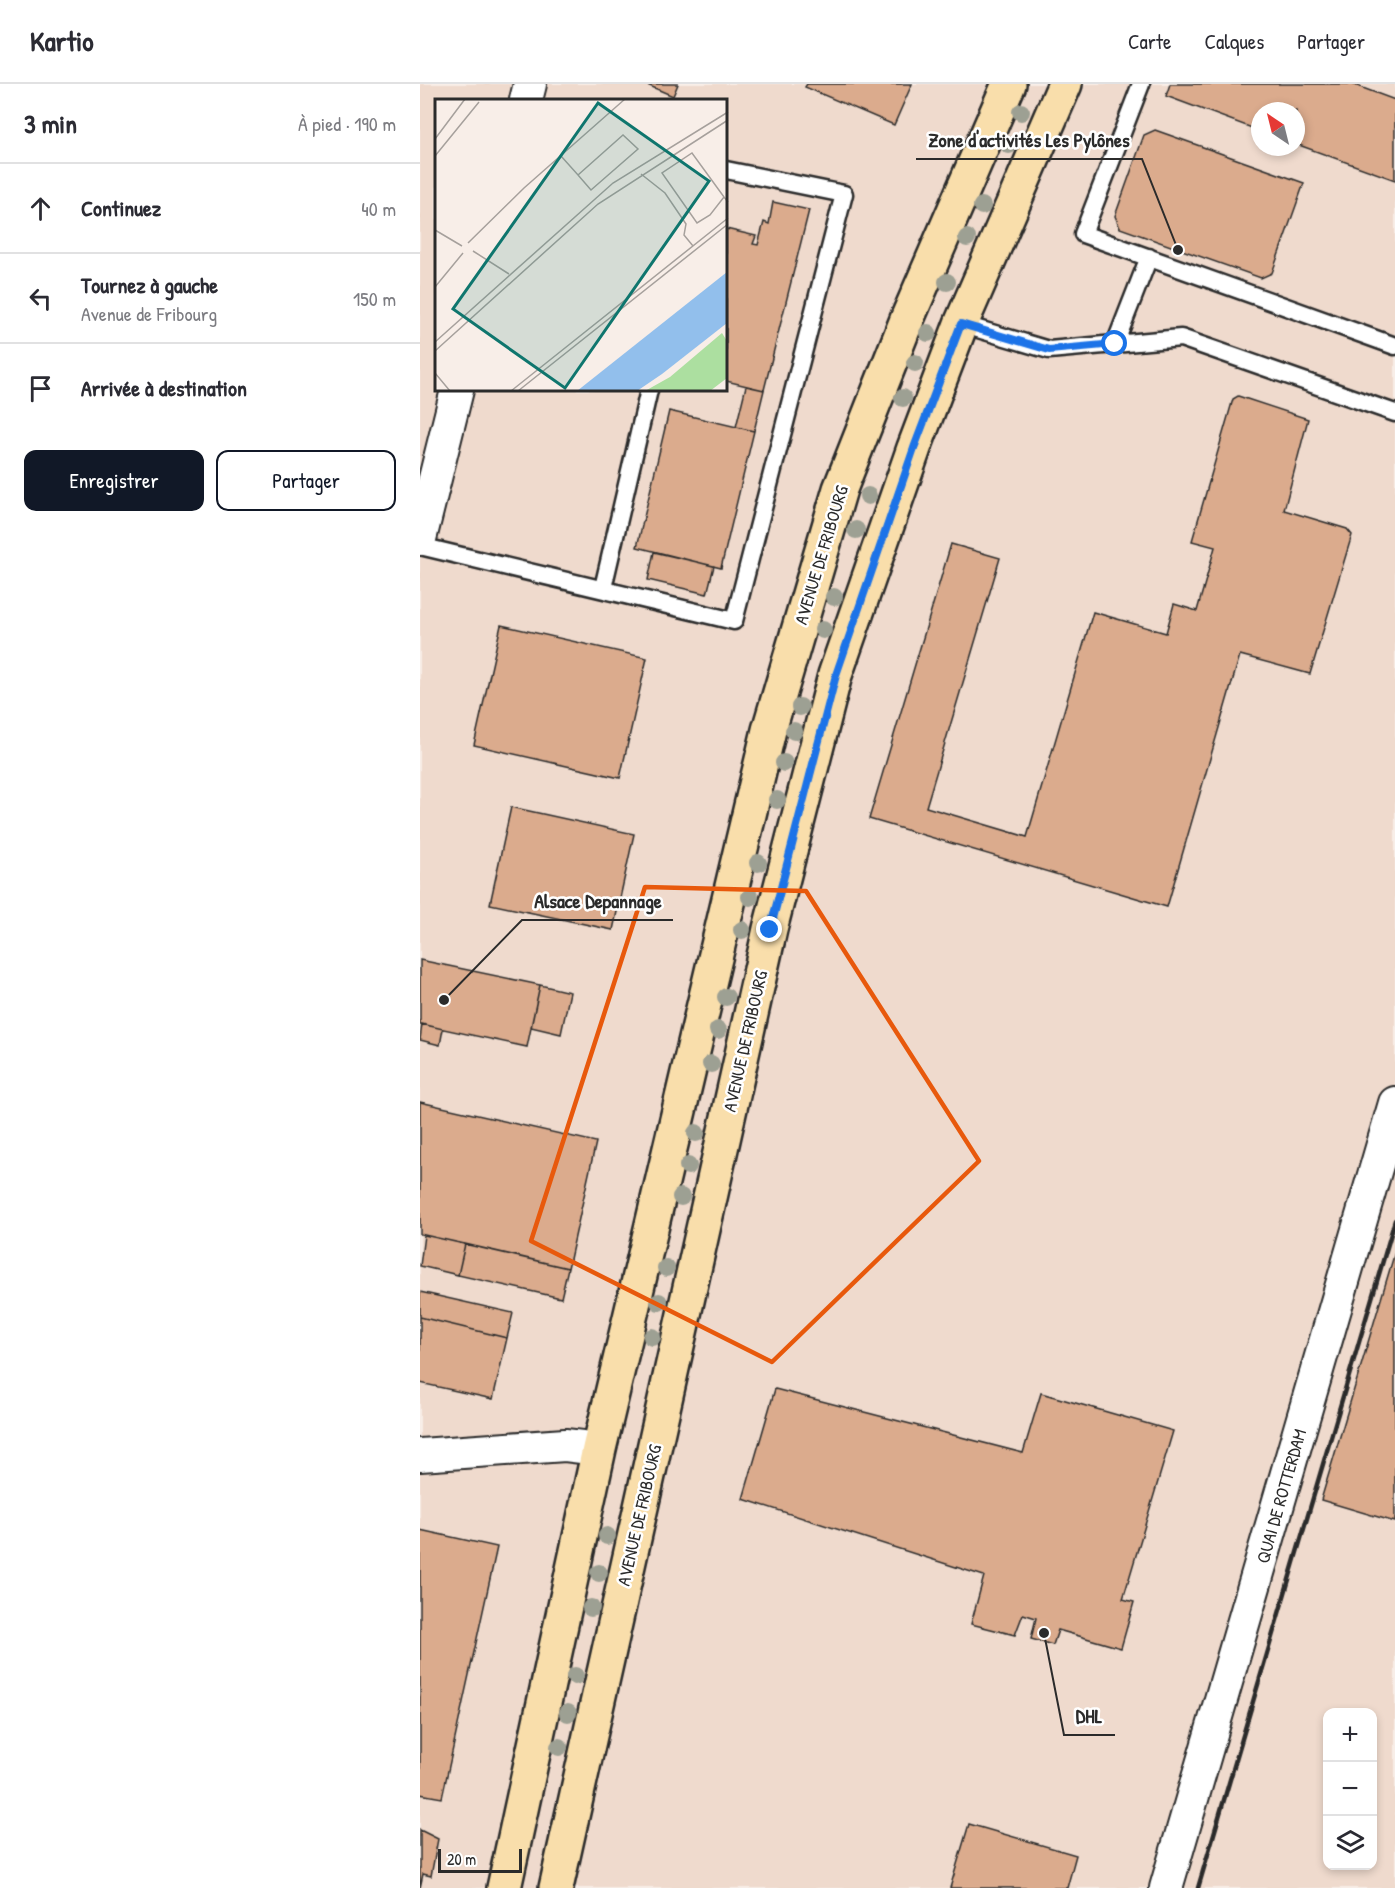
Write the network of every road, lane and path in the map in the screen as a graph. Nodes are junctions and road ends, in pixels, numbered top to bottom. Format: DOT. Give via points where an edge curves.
graph roads {
  1 [pos="530,84"];
  2 [pos="1009,84"];
  3 [pos="1065,84"];
  4 [pos="1140,84"];
  5 [pos="526,99"];
  6 [pos="728,170"];
  7 [pos="1149,257"];
  8 [pos="961,324"];
  9 [pos="1115,344"];
  10 [pos="1395,346"];
  11 [pos="457,392"];
  12 [pos="649,392"];
  13 [pos="1395,413"];
  14 [pos="420,539"];
  15 [pos="420,546"];
  16 [pos="603,588"];
  17 [pos="1395,1103"];
  18 [pos="599,1449"];
  19 [pos="420,1455"];
  20 [pos="504,1888"];
  21 [pos="556,1888"];
  22 [pos="1166,1888"];
  1 -- 5 [label="street"];
  2 -- 18 [label="main road, AVENUE DE FRIBOURG" via="908,316 840,489 769,730"];
  3 -- 8 [label="main road, AVENUE DE FRIBOURG"];
  4 -- 7 [label="lane" via="1083,234"];
  6 -- 16 [label="lane" via="844,194 734,621"];
  7 -- 9 [label="lane"];
  7 -- 10 [label="lane"];
  8 -- 9 [label="lane" via="1049,350"];
  8 -- 21 [label="main road, AVENUE DE FRIBOURG" via="914,448 820,732 770,930"];
  9 -- 13 [label="lane" via="1181,338"];
  11 -- 14 [label="street"];
  12 -- 16 [label="lane"];
  15 -- 16 [label="lane"];
  17 -- 22 [label="street, QUAI DE ROTTERDAM"];
  18 -- 19 [label="street" via="565,1445"];
  18 -- 20 [label="main road, AVENUE DE FRIBOURG"];
}
